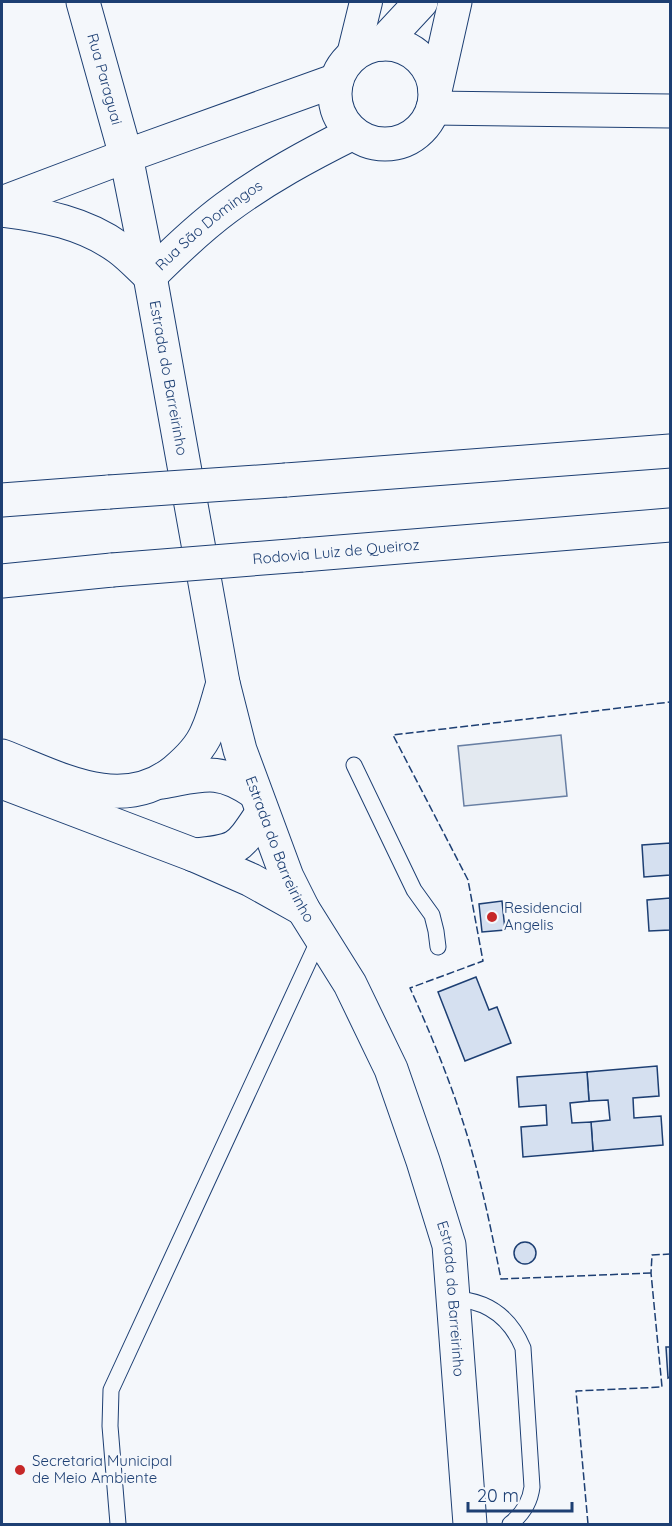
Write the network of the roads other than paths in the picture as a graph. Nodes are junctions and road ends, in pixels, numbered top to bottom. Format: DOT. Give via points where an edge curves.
graph roads {
  1 [pos="83,2"];
  2 [pos="366,2"];
  3 [pos="421,2"];
  4 [pos="455,2"];
  5 [pos="357,60"];
  6 [pos="434,100"];
  7 [pos="670,111"];
  8 [pos="353,133"];
  9 [pos="126,156"];
  10 [pos="2,203"];
  11 [pos="2,210"];
  12 [pos="150,276"];
  13 [pos="670,450"];
  14 [pos="11,498"];
  15 [pos="670,525"];
  16 [pos="67,575"];
  17 [pos="2,581"];
  18 [pos="2,605"];
  19 [pos="223,684"];
  20 [pos="2,756"];
  21 [pos="354,765"];
  22 [pos="2,782"];
  23 [pos="161,782"];
  24 [pos="258,802"];
  25 [pos="194,855"];
  26 [pos="303,909"];
  27 [pos="320,936"];
  28 [pos="438,947"];
  29 [pos="453,1299"];
  30 [pos="118,1524"];
  31 [pos="470,1524"];
  32 [pos="510,1524"];
  1 -- 9 [label="main road, Rua Paraguai"];
  2 -- 5 [label="street"];
  3 -- 5 [label="main road"];
  4 -- 6 [label="main road"];
  5 -- 6 [label="main road" via="398,46 412,52 432,76"];
  5 -- 8 [label="main road" via="335,95 343,122"];
  5 -- 9 [label="main road"];
  6 -- 7 [label="main road"];
  6 -- 8 [label="main road" via="426,123 400,141 383,144"];
  8 -- 12 [label="main road, Rua São Domingos" via="308,155 232,203"];
  9 -- 10 [label="main road"];
  9 -- 12 [label="main road, Estrada do Barreirinho"];
  11 -- 12 [label="main road, Rua São Domingos" via="40,215 81,227 118,248"];
  12 -- 19 [label="main road, Estrada do Barreirinho"];
  13 -- 14 [label="main road, bridge"];
  15 -- 16 [label="main road, Rodovia Luiz de Queiroz, bridge"];
  16 -- 17 [label="main road, Rodovia Luiz de Queiroz"];
  16 -- 18 [label="main road"];
  19 -- 23 [label="main road" via="207,734 188,760"];
  19 -- 24 [label="main road, Estrada do Barreirinho"];
  20 -- 23 [label="main road" via="86,789 123,792"];
  21 -- 28 [label="lane" via="414,890 432,915"];
  22 -- 25 [label="main road"];
  23 -- 24 [label="main road" via="213,774 236,780"];
  24 -- 25 [label="main road" via="242,843 225,853"];
  24 -- 26 [label="main road, Estrada do Barreirinho"];
  25 -- 26 [label="main road"];
  26 -- 27 [label="main road, Estrada do Barreirinho"];
  27 -- 29 [label="main road, Estrada do Barreirinho" via="350,984 391,1069 449,1245"];
  27 -- 30 [label="lane" via="111,1390"];
  29 -- 31 [label="main road, Estrada do Barreirinho"];
  29 -- 32 [label="lane" via="468,1299 496,1311 516,1333 523,1348 532,1487 526,1508"];
}
